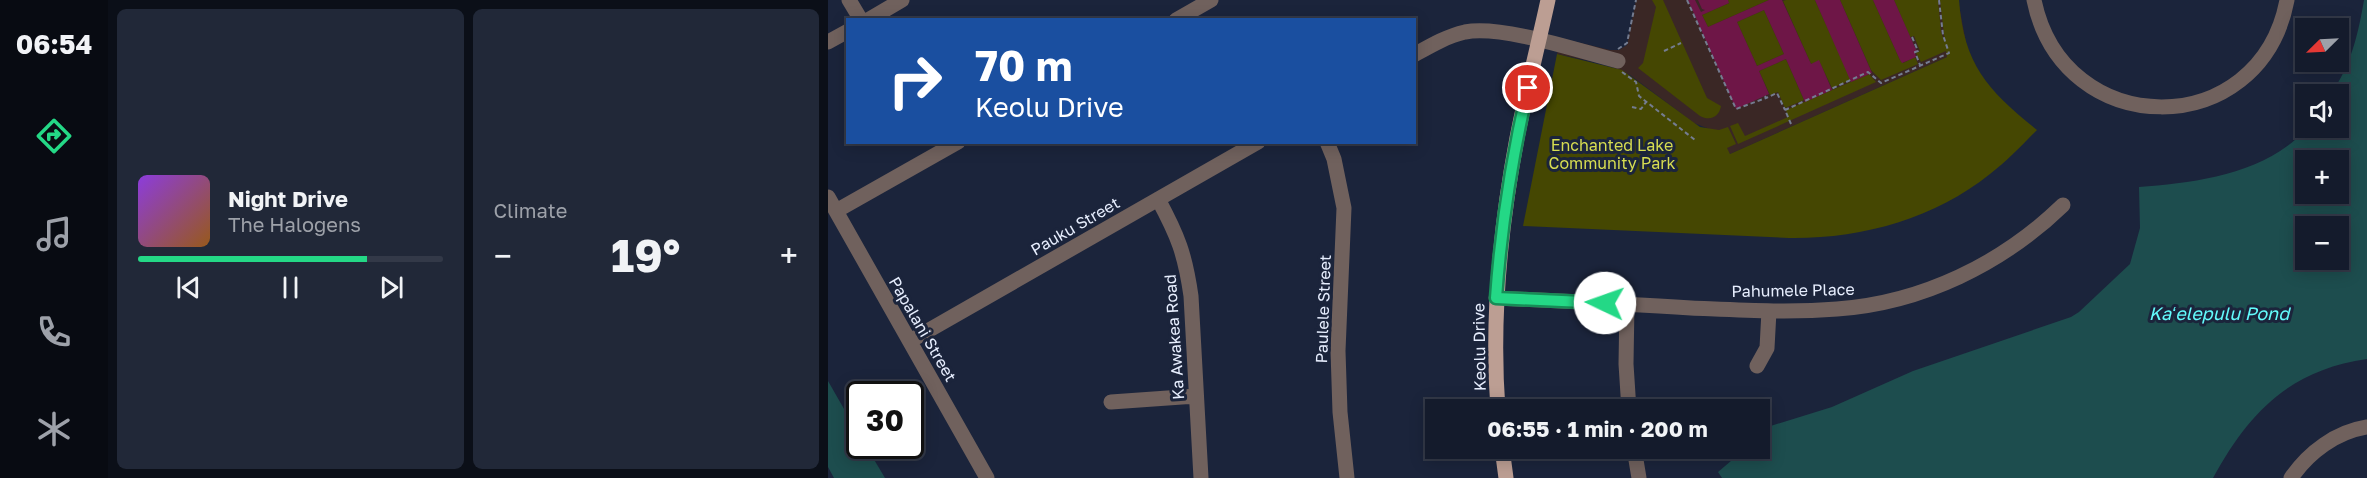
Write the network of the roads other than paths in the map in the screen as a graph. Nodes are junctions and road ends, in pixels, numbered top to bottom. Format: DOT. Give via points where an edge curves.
graph roads {
  1 [pos="849,0"];
  2 [pos="903,0"];
  3 [pos="1211,0"];
  4 [pos="1548,0"];
  5 [pos="2034,0"];
  6 [pos="2287,0"];
  7 [pos="860,18"];
  8 [pos="872,18"];
  9 [pos="1180,18"];
  10 [pos="846,32"];
  11 [pos="1539,41"];
  12 [pos="828,42"];
  13 [pos="1416,54"];
  14 [pos="1615,60"];
  15 [pos="954,144"];
  16 [pos="1254,144"];
  17 [pos="1328,144"];
  18 [pos="828,197"];
  19 [pos="1158,199"];
  20 [pos="2063,205"];
  21 [pos="836,211"];
  22 [pos="1496,298"];
  23 [pos="1627,304"];
  24 [pos="1769,311"];
  25 [pos="910,341"];
  26 [pos="1757,366"];
  27 [pos="1196,396"];
  28 [pos="1498,399"];
  29 [pos="1628,399"];
  30 [pos="1111,402"];
  31 [pos="2367,427"];
  32 [pos="1503,459"];
  33 [pos="1636,459"];
  34 [pos="987,478"];
  35 [pos="1201,478"];
  36 [pos="1347,478"];
  37 [pos="1506,478"];
  38 [pos="1639,478"];
  39 [pos="2291,478"];
  1 -- 7 [label="street"];
  2 -- 8 [label="street"];
  3 -- 9 [label="street"];
  4 -- 11 [label="main road, Keolu Drive"];
  5 -- 6 [label="street" via="2049,41 2075,75 2111,98 2153,108 2195,103 2222,92 2247,75 2274,40"];
  10 -- 12 [label="street"];
  11 -- 13 [label="street" via="1484,31 1465,32"];
  11 -- 14 [label="street"];
  11 -- 22 [label="main road, Keolu Drive" via="1509,180"];
  15 -- 21 [label="street"];
  16 -- 19 [label="street, Pauku Street"];
  17 -- 36 [label="street, Paulele Street" via="1344,208 1338,351"];
  18 -- 21 [label="street, Papalani Street"];
  19 -- 25 [label="street, Pauku Street"];
  19 -- 27 [label="street, Ka Awakea Road" via="1187,266"];
  20 -- 24 [label="street, Pahumele Place" via="2040,228 1991,261 1917,294 1872,305"];
  21 -- 25 [label="street, Papalani Street"];
  22 -- 23 [label="street, Pahumele Place"];
  22 -- 28 [label="main road, Keolu Drive"];
  23 -- 24 [label="street, Pahumele Place"];
  23 -- 29 [label="street"];
  24 -- 26 [label="street" via="1767,348"];
  25 -- 34 [label="street, Papalani Street"];
  27 -- 30 [label="street"];
  27 -- 35 [label="street, Ka Awakea Road"];
  31 -- 39 [label="street" via="2339,435 2320,447"];
  32 -- 37 [label="main road"];
  33 -- 38 [label="street"];
}
